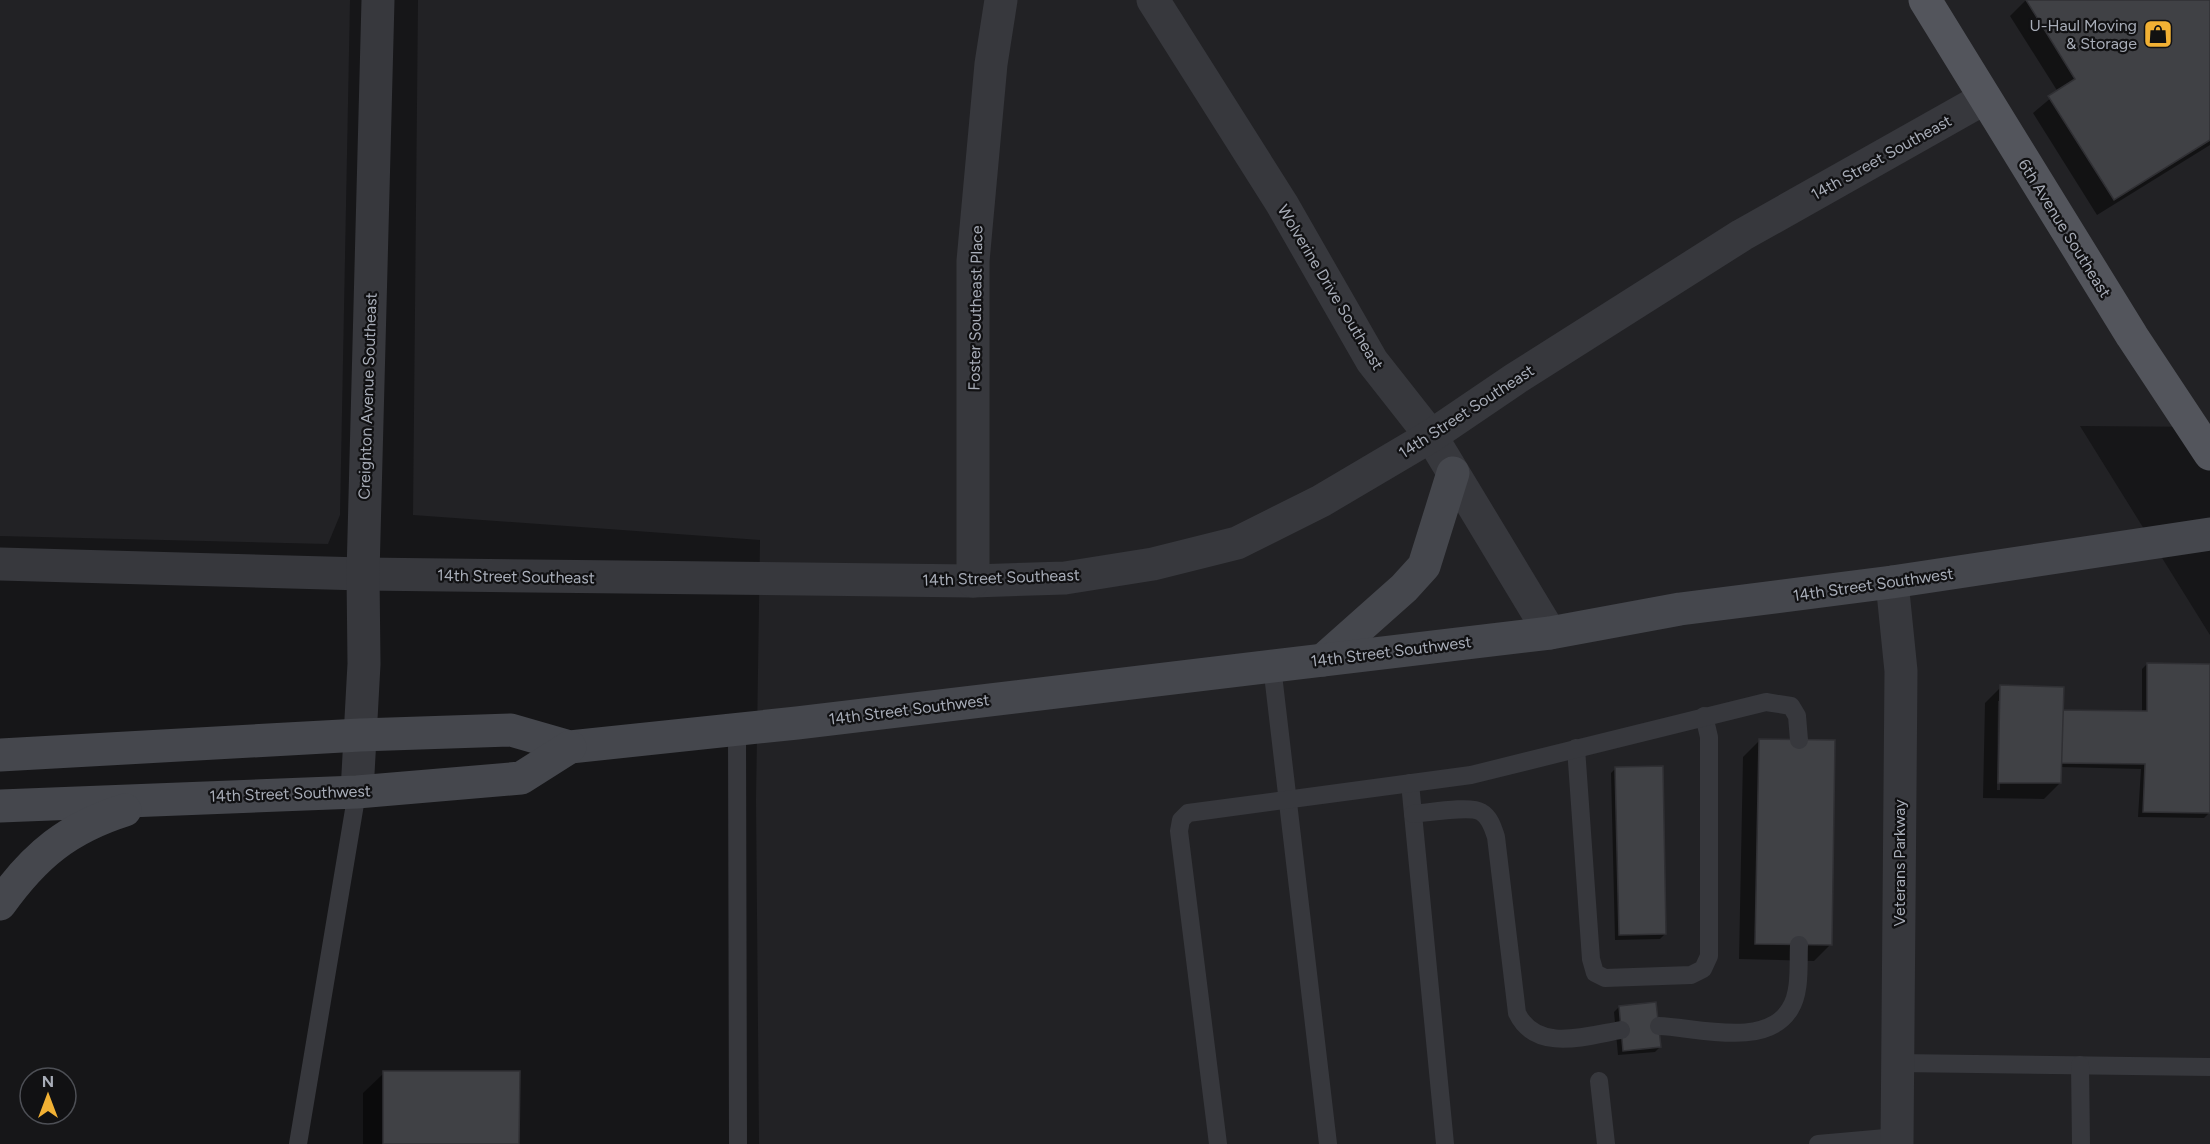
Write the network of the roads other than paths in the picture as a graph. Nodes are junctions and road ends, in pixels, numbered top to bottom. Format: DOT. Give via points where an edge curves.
graph roads {
  1 [pos="378,0"];
  2 [pos="1001,0"];
  3 [pos="1153,0"];
  4 [pos="1925,0"];
  5 [pos="1985,98"];
  6 [pos="1431,436"];
  7 [pos="2210,454"];
  8 [pos="1453,473"];
  9 [pos="2210,534"];
  10 [pos="0,564"];
  11 [pos="363,574"];
  12 [pos="973,581"];
  13 [pos="1892,582"];
  14 [pos="1550,633"];
  15 [pos="1323,660"];
  16 [pos="1272,666"];
  17 [pos="1704,716"];
  18 [pos="737,729"];
  19 [pos="360,735"];
  20 [pos="1799,740"];
  21 [pos="570,747"];
  22 [pos="1576,748"];
  23 [pos="0,755"];
  24 [pos="1410,783"];
  25 [pos="357,792"];
  26 [pos="159,798"];
  27 [pos="1287,798"];
  28 [pos="0,806"];
  29 [pos="1413,814"];
  30 [pos="0,904"];
  31 [pos="1799,945"];
  32 [pos="1659,1026"];
  33 [pos="1621,1030"];
  34 [pos="1898,1063"];
  35 [pos="2080,1065"];
  36 [pos="2210,1067"];
  37 [pos="1599,1081"];
  38 [pos="1897,1141"];
  39 [pos="298,1144"];
  40 [pos="738,1144"];
  41 [pos="1218,1144"];
  42 [pos="1328,1144"];
  43 [pos="1445,1144"];
  44 [pos="1606,1144"];
  45 [pos="1818,1144"];
  46 [pos="2081,1144"];
  1 -- 11 [label="street, Creighton Avenue Southeast"];
  2 -- 12 [label="street, Foster Southeast Place" via="990,64 973,261"];
  3 -- 6 [label="street, Wolverine Drive Southeast" via="1282,204 1372,361"];
  4 -- 5 [label="main road, 6th Avenue Southeast"];
  5 -- 6 [label="street, 14th Street Southeast" via="1743,235"];
  5 -- 7 [label="main road, 6th Avenue Southeast"];
  6 -- 8 [label="street, Wolverine Drive Southeast"];
  6 -- 12 [label="street, 14th Street Southeast" via="1321,501 1237,543 1153,564 1065,578"];
  8 -- 14 [label="street, Wolverine Drive Southeast"];
  8 -- 15 [label="main road" via="1424,566"];
  9 -- 13 [label="main road, 14th Street Southwest"];
  10 -- 11 [label="street, 14th Street Southeast"];
  11 -- 12 [label="street, 14th Street Southeast"];
  11 -- 19 [label="street, Creighton Avenue Southeast"];
  13 -- 14 [label="main road, 14th Street Southwest" via="1680,609"];
  13 -- 34 [label="street, Veterans Parkway" via="1901,671"];
  14 -- 15 [label="main road, 14th Street Southwest"];
  15 -- 16 [label="main road, 14th Street Southwest"];
  16 -- 18 [label="main road, 14th Street Southwest"];
  16 -- 27 [label="lane"];
  17 -- 20 [label="lane" via="1780,702 1791,706 1797,717"];
  17 -- 22 [label="lane"];
  17 -- 22 [label="lane" via="1709,736 1709,956 1703,969 1691,975 1605,978 1595,973"];
  18 -- 21 [label="main road, 14th Street Southwest"];
  18 -- 40 [label="lane"];
  19 -- 21 [label="main road, 14th Street Southwest" via="511,730"];
  19 -- 23 [label="main road, 14th Street Southwest"];
  19 -- 25 [label="street, Creighton Avenue Southeast"];
  21 -- 25 [label="main road, 14th Street Southwest" via="521,778"];
  22 -- 24 [label="lane" via="1471,775"];
  24 -- 27 [label="lane"];
  24 -- 29 [label="lane"];
  25 -- 26 [label="main road, 14th Street Southwest"];
  25 -- 39 [label="lane"];
  26 -- 28 [label="main road, 14th Street Southwest"];
  26 -- 30 [label="main road" via="90,821 62,839 36,861"];
  27 -- 41 [label="lane" via="1188,813 1181,820 1179,831"];
  27 -- 42 [label="lane"];
  29 -- 33 [label="lane" via="1469,809 1481,811 1491,823 1496,837 1517,1013 1524,1028 1535,1036 1576,1039"];
  29 -- 43 [label="lane"];
  31 -- 32 [label="lane" via="1795,995 1781,1020 1742,1033 1713,1034 1687,1027"];
  34 -- 35 [label="lane"];
  34 -- 38 [label="street, Veterans Parkway"];
  35 -- 36 [label="lane"];
  35 -- 46 [label="lane"];
  37 -- 44 [label="lane"];
  38 -- 45 [label="lane"];
}
